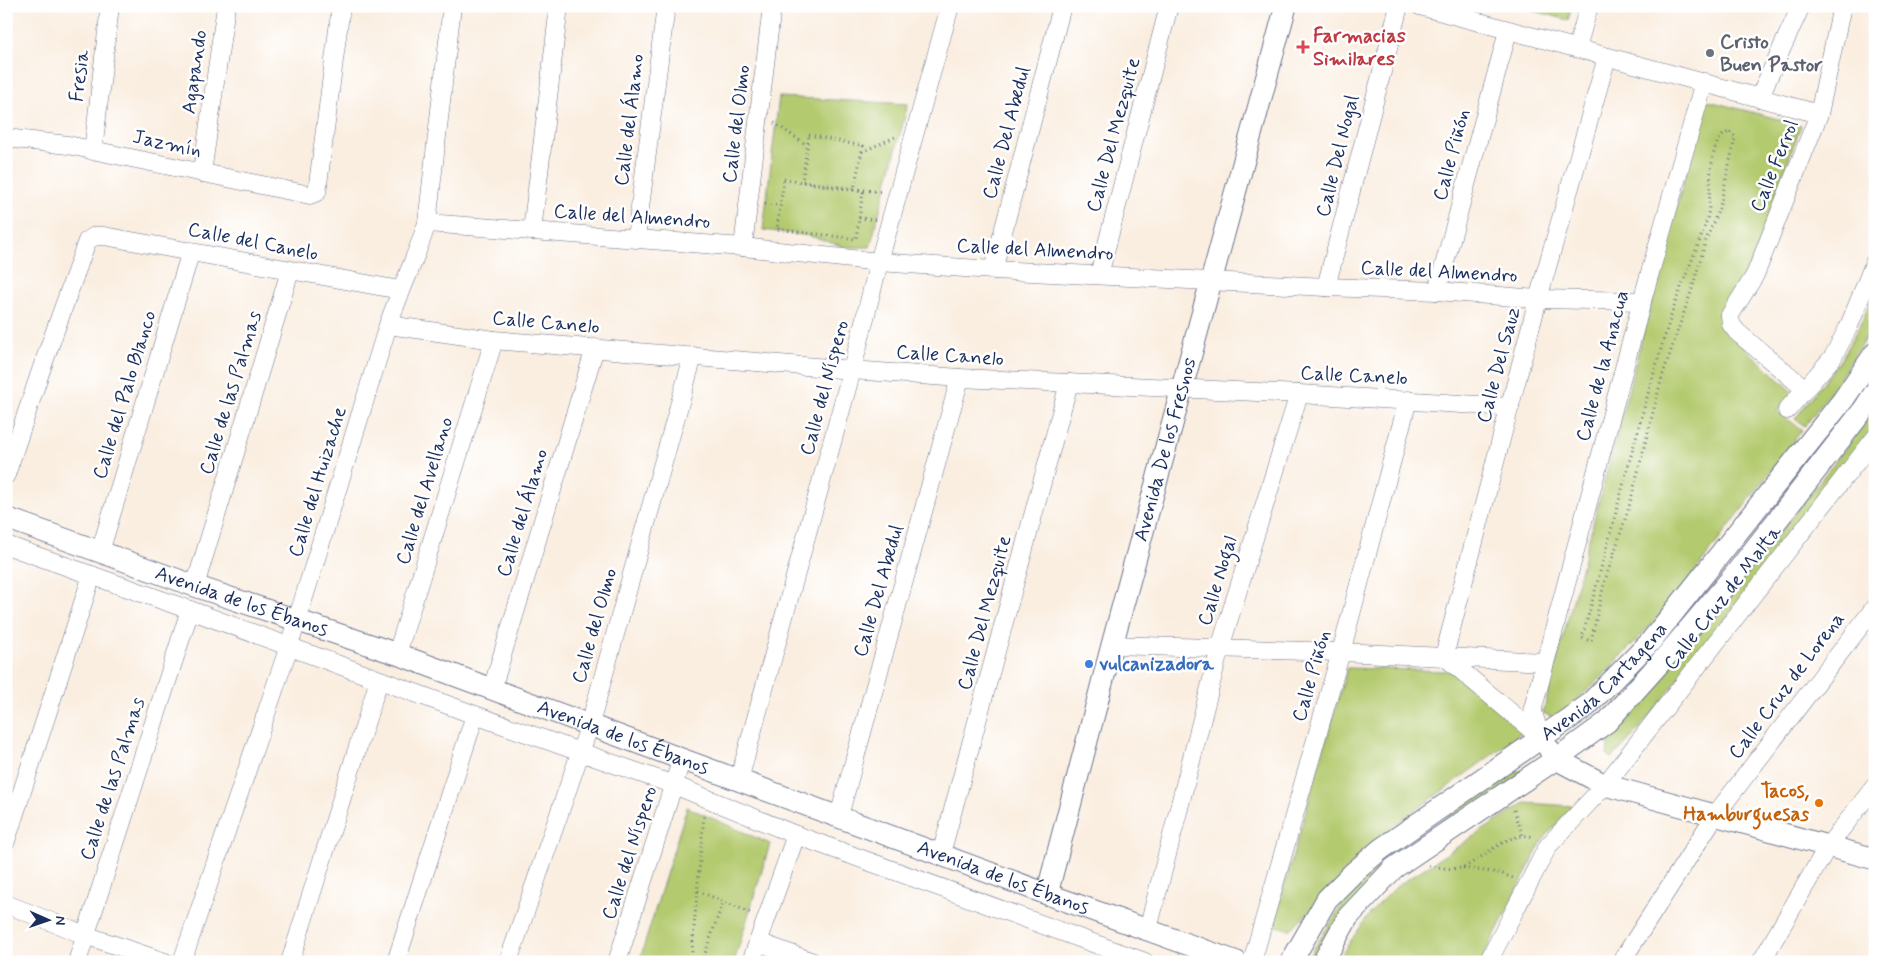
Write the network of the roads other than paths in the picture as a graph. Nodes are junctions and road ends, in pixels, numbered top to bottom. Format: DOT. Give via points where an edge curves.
graph roads {
  1 [pos="110,6"];
  2 [pos="226,6"];
  3 [pos="341,6"];
  4 [pos="452,6"];
  5 [pos="559,6"];
  6 [pos="666,6"];
  7 [pos="772,6"];
  8 [pos="950,6"];
  9 [pos="1062,6"];
  10 [pos="1169,6"];
  11 [pos="1286,6"];
  12 [pos="1399,6"];
  13 [pos="1420,6"];
  14 [pos="1589,6"];
  15 [pos="1801,6"];
  16 [pos="1842,6"];
  17 [pos="1508,30"];
  18 [pos="1577,48"];
  19 [pos="1607,57"];
  20 [pos="1704,82"];
  21 [pos="1759,98"];
  22 [pos="1819,114"];
  23 [pos="6,138"];
  24 [pos="93,151"];
  25 [pos="202,173"];
  26 [pos="427,223"];
  27 [pos="532,230"];
  28 [pos="636,238"];
  29 [pos="743,246"];
  30 [pos="191,251"];
  31 [pos="879,262"];
  32 [pos="1875,262"];
  33 [pos="290,270"];
  34 [pos="993,270"];
  35 [pos="1099,275"];
  36 [pos="1212,280"];
  37 [pos="1326,287"];
  38 [pos="400,290"];
  39 [pos="1438,291"];
  40 [pos="1538,299"];
  41 [pos="1642,301"];
  42 [pos="388,325"];
  43 [pos="494,340"];
  44 [pos="595,348"];
  45 [pos="1875,353"];
  46 [pos="693,356"];
  47 [pos="852,370"];
  48 [pos="960,378"];
  49 [pos="1069,383"];
  50 [pos="1183,388"];
  51 [pos="1805,389"];
  52 [pos="1875,392"];
  53 [pos="1299,394"];
  54 [pos="1408,400"];
  55 [pos="1510,407"];
  56 [pos="1787,410"];
  57 [pos="1875,438"];
  58 [pos="6,475"];
  59 [pos="6,518"];
  60 [pos="6,545"];
  61 [pos="100,552"];
  62 [pos="92,575"];
  63 [pos="194,586"];
  64 [pos="1875,606"];
  65 [pos="190,610"];
  66 [pos="297,620"];
  67 [pos="1112,645"];
  68 [pos="289,646"];
  69 [pos="1220,648"];
  70 [pos="1341,652"];
  71 [pos="397,654"];
  72 [pos="1444,656"];
  73 [pos="1545,662"];
  74 [pos="379,680"];
  75 [pos="492,689"];
  76 [pos="475,715"];
  77 [pos="590,724"];
  78 [pos="1541,738"];
  79 [pos="581,752"];
  80 [pos="682,758"];
  81 [pos="1556,759"];
  82 [pos="739,780"];
  83 [pos="674,785"];
  84 [pos="1605,785"];
  85 [pos="1875,786"];
  86 [pos="1716,814"];
  87 [pos="839,816"];
  88 [pos="796,835"];
  89 [pos="6,840"];
  90 [pos="1828,846"];
  91 [pos="941,854"];
  92 [pos="1875,859"];
  93 [pos="1047,894"];
  94 [pos="6,904"];
  95 [pos="1148,929"];
  96 [pos="86,935"];
  97 [pos="758,942"];
  98 [pos="77,962"];
  99 [pos="165,962"];
  100 [pos="182,962"];
  101 [pos="290,962"];
  102 [pos="396,962"];
  103 [pos="508,962"];
  104 [pos="617,962"];
  105 [pos="751,962"];
  106 [pos="813,962"];
  107 [pos="1145,962"];
  108 [pos="1237,962"];
  109 [pos="1252,962"];
  110 [pos="1292,962"];
  111 [pos="1323,962"];
  112 [pos="1488,962"];
  113 [pos="1621,962"];
  114 [pos="1761,962"];
  1 -- 24 [label="street, Fresia"];
  2 -- 25 [label="street, Agapando"];
  3 -- 25 [label="street, Jazmín" via="317,192 310,195"];
  4 -- 26 [label="street, Calle del Huizache"];
  5 -- 27 [label="street"];
  6 -- 28 [label="street, Calle del Álamo"];
  7 -- 29 [label="street, Calle del Olmo"];
  8 -- 31 [label="street, Calle del Níspero"];
  9 -- 34 [label="street, Calle Del Abedul"];
  10 -- 35 [label="street, Calle Del Mezquite"];
  11 -- 36 [label="street, Avenida De los Fresnos"];
  12 -- 37 [label="street, Calle Del Nogal"];
  13 -- 17 [label="street"];
  14 -- 18 [label="street"];
  15 -- 21 [label="street"];
  16 -- 22 [label="street, Calle Ferrol"];
  17 -- 18 [label="street"];
  17 -- 39 [label="street, Calle Piñón"];
  18 -- 19 [label="street"];
  19 -- 20 [label="street"];
  19 -- 40 [label="street, Calle Del Sauz"];
  20 -- 21 [label="street"];
  20 -- 41 [label="street, Calle de la Anacua"];
  21 -- 22 [label="street"];
  22 -- 51 [label="street, Calle Ferrol" via="1755,275 1730,316 1736,332"];
  23 -- 24 [label="street, Jazmín"];
  24 -- 25 [label="street, Jazmín"];
  26 -- 27 [label="street, Calle del Almendro"];
  26 -- 38 [label="street, Calle del Huizache"];
  27 -- 28 [label="street, Calle del Almendro"];
  28 -- 29 [label="street, Calle del Almendro"];
  29 -- 31 [label="street, Calle del Almendro"];
  30 -- 33 [label="street, Calle del Canelo"];
  30 -- 58 [label="street, Calle del Canelo" via="98,235 87,241"];
  30 -- 61 [label="street, Calle del Palo Blanco"];
  31 -- 34 [label="street, Calle del Almendro"];
  31 -- 47 [label="street, Calle del Níspero"];
  32 -- 51 [label="street" via="1849,326 1832,357"];
  33 -- 38 [label="street, Calle del Canelo"];
  33 -- 63 [label="street, Calle de las Palmas"];
  34 -- 35 [label="street, Calle del Almendro"];
  35 -- 36 [label="street, Calle del Almendro"];
  36 -- 37 [label="street, Calle del Almendro"];
  36 -- 50 [label="street, Avenida De los Fresnos"];
  37 -- 39 [label="street, Calle del Almendro"];
  38 -- 42 [label="street, Calle del Huizache"];
  39 -- 40 [label="street, Calle del Almendro"];
  40 -- 41 [label="street, Calle del Almendro"];
  40 -- 55 [label="street, Calle Del Sauz"];
  41 -- 73 [label="street, Calle de la Anacua"];
  42 -- 43 [label="street, Calle Canelo"];
  42 -- 66 [label="street, Calle del Huizache"];
  43 -- 44 [label="street, Calle Canelo"];
  43 -- 71 [label="street, Calle del Avellano"];
  44 -- 46 [label="street, Calle Canelo"];
  44 -- 75 [label="street, Calle del Álamo"];
  45 -- 78 [label="street, Avenida Cartagena" via="1843,400 1650,642 1587,706"];
  46 -- 47 [label="street, Calle Canelo"];
  46 -- 77 [label="street, Calle del Olmo"];
  47 -- 48 [label="street, Calle Canelo"];
  47 -- 82 [label="street, Calle del Níspero"];
  48 -- 49 [label="street, Calle Canelo"];
  48 -- 87 [label="street, Calle Del Abedul"];
  49 -- 50 [label="street, Calle Canelo"];
  49 -- 91 [label="street, Calle Del Mezquite"];
  50 -- 53 [label="street, Calle Canelo"];
  50 -- 67 [label="street, Avenida De los Fresnos"];
  51 -- 56 [label="street"];
  52 -- 81 [label="street, Avenida Cartagena" via="1753,551 1667,655 1607,722"];
  53 -- 54 [label="street, Calle Canelo"];
  53 -- 69 [label="street, Calle Nogal"];
  54 -- 55 [label="street, Calle Canelo"];
  54 -- 70 [label="street, Calle Piñón"];
  55 -- 72 [label="street, Calle Del Sauz"];
  57 -- 84 [label="street, Calle Cruz de Malta"];
  59 -- 61 [label="street, Avenida de los Ébanos"];
  60 -- 62 [label="street, Avenida de los Ébanos"];
  61 -- 63 [label="street, Avenida de los Ébanos"];
  62 -- 65 [label="street, Avenida de los Ébanos"];
  62 -- 89 [label="street"];
  63 -- 66 [label="street, Avenida de los Ébanos"];
  64 -- 86 [label="street, Calle Cruz de Lorena"];
  65 -- 68 [label="street, Avenida de los Ébanos"];
  65 -- 96 [label="street, Calle de las Palmas"];
  66 -- 68 [label="street, Calle del Huizache"];
  66 -- 71 [label="street, Avenida de los Ébanos"];
  67 -- 69 [label="street"];
  67 -- 93 [label="street, Avenida De los Fresnos"];
  68 -- 74 [label="street, Avenida de los Ébanos"];
  68 -- 100 [label="street, Calle del Huizache"];
  69 -- 70 [label="street"];
  69 -- 95 [label="street, Calle Nogal"];
  70 -- 72 [label="street"];
  70 -- 109 [label="street, Calle Piñón"];
  71 -- 75 [label="street, Avenida de los Ébanos"];
  72 -- 73 [label="street"];
  72 -- 78 [label="street"];
  73 -- 78 [label="street, Calle de la Anacua" via="1533,708"];
  74 -- 76 [label="street, Avenida de los Ébanos"];
  74 -- 101 [label="street"];
  75 -- 77 [label="street, Avenida de los Ébanos"];
  76 -- 79 [label="street, Avenida de los Ébanos"];
  76 -- 102 [label="street"];
  77 -- 79 [label="street, Calle del Olmo"];
  77 -- 80 [label="street, Avenida de los Ébanos"];
  78 -- 81 [label="street"];
  78 -- 110 [label="street, Avenida Cartagena" via="1381,849 1352,873 1327,899"];
  79 -- 83 [label="street, Avenida de los Ébanos"];
  79 -- 103 [label="street, Calle del Olmo"];
  80 -- 82 [label="street, Avenida de los Ébanos"];
  80 -- 83 [label="street, Calle del Níspero"];
  81 -- 84 [label="street"];
  81 -- 111 [label="street, Avenida Cartagena" via="1394,868 1348,917"];
  82 -- 87 [label="street, Avenida de los Ébanos"];
  83 -- 88 [label="street, Avenida de los Ébanos"];
  83 -- 104 [label="street, Calle del Níspero"];
  84 -- 86 [label="street"];
  84 -- 112 [label="street, Calle Cruz de Malta" via="1548,846"];
  85 -- 90 [label="street"];
  86 -- 90 [label="street"];
  86 -- 113 [label="street, Calle Cruz de Lorena"];
  87 -- 91 [label="street, Avenida de los Ébanos"];
  88 -- 97 [label="street"];
  88 -- 107 [label="street, Avenida de los Ébanos"];
  90 -- 92 [label="street"];
  90 -- 114 [label="street"];
  91 -- 93 [label="street, Avenida de los Ébanos"];
  93 -- 95 [label="street, Avenida de los Ébanos"];
  94 -- 96 [label="street"];
  95 -- 108 [label="street, Avenida de los Ébanos"];
  96 -- 98 [label="street, Calle de las Palmas"];
  96 -- 99 [label="street"];
  97 -- 105 [label="street"];
  97 -- 106 [label="street"];
}
